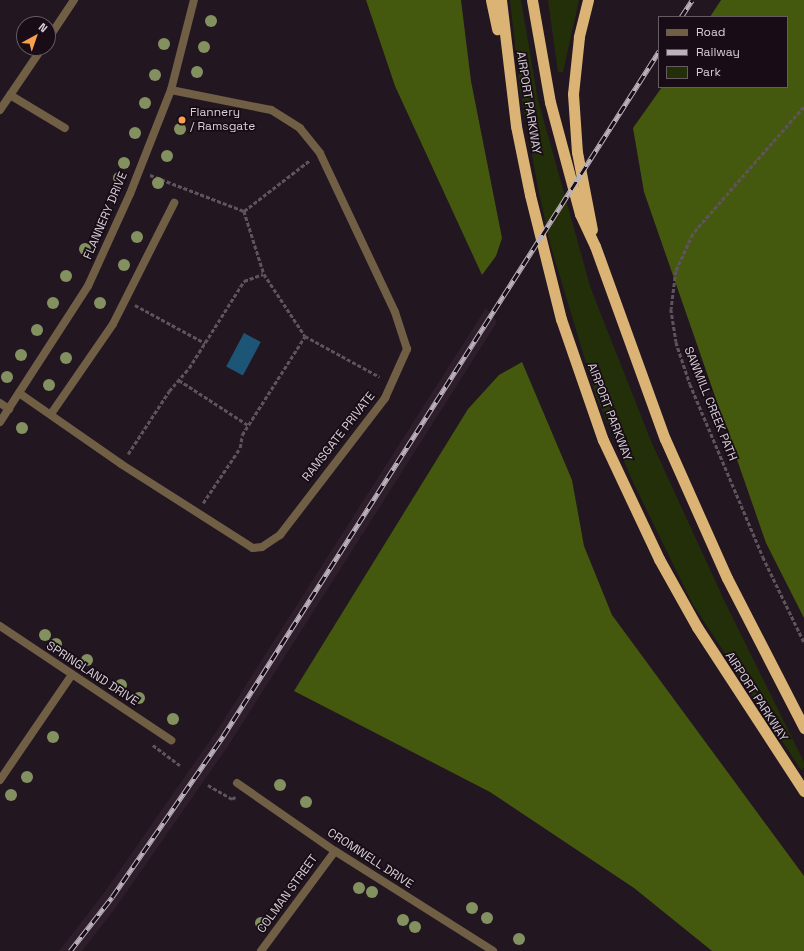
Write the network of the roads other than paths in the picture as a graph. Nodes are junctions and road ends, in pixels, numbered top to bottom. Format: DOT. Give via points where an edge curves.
graph roads {
  1 [pos="74,0"];
  2 [pos="194,0"];
  3 [pos="491,0"];
  4 [pos="501,0"];
  5 [pos="532,0"];
  6 [pos="588,0"];
  7 [pos="56,27"];
  8 [pos="37,56"];
  9 [pos="170,90"];
  10 [pos="10,95"];
  11 [pos="513,105"];
  12 [pos="0,110"];
  13 [pos="65,128"];
  14 [pos="174,203"];
  15 [pos="595,246"];
  16 [pos="19,393"];
  17 [pos="0,403"];
  18 [pos="9,409"];
  19 [pos="51,414"];
  20 [pos="0,422"];
  21 [pos="0,626"];
  22 [pos="71,676"];
  23 [pos="804,728"];
  24 [pos="171,740"];
  25 [pos="0,780"];
  26 [pos="237,783"];
  27 [pos="804,792"];
  28 [pos="335,851"];
  29 [pos="262,951"];
  30 [pos="493,951"];
  1 -- 7 [label="street"];
  2 -- 9 [label="street, FLANNERY DRIVE"];
  3 -- 11 [label="highway"];
  4 -- 11 [label="highway, AIRPORT PARKWAY"];
  5 -- 15 [label="highway, AIRPORT PARKWAY" via="550,102 570,182 580,214"];
  6 -- 15 [label="highway" via="576,59 574,123"];
  8 -- 10 [label="street"];
  9 -- 16 [label="street, FLANNERY DRIVE" via="130,194 88,286"];
  9 -- 19 [label="street, RAMSGATE PRIVATE" via="271,110 300,128 320,153 395,312 407,349 385,398 280,534 262,547 253,548 121,464"];
  10 -- 12 [label="street"];
  10 -- 13 [label="street"];
  11 -- 27 [label="highway, AIRPORT PARKWAY" via="548,272 573,355 603,440 659,559 697,627"];
  14 -- 19 [label="street" via="113,324"];
  15 -- 23 [label="highway, AIRPORT PARKWAY" via="665,439 727,578"];
  16 -- 18 [label="street, FLANNERY DRIVE"];
  16 -- 19 [label="street, RAMSGATE PRIVATE"];
  17 -- 18 [label="street"];
  18 -- 20 [label="street, FLANNERY DRIVE"];
  21 -- 22 [label="street, SPRINGLAND DRIVE"];
  22 -- 24 [label="street, SPRINGLAND DRIVE"];
  22 -- 25 [label="street"];
  26 -- 28 [label="street, CROMWELL DRIVE"];
  28 -- 29 [label="street, COLMAN STREET"];
  28 -- 30 [label="street, CROMWELL DRIVE"];
}
